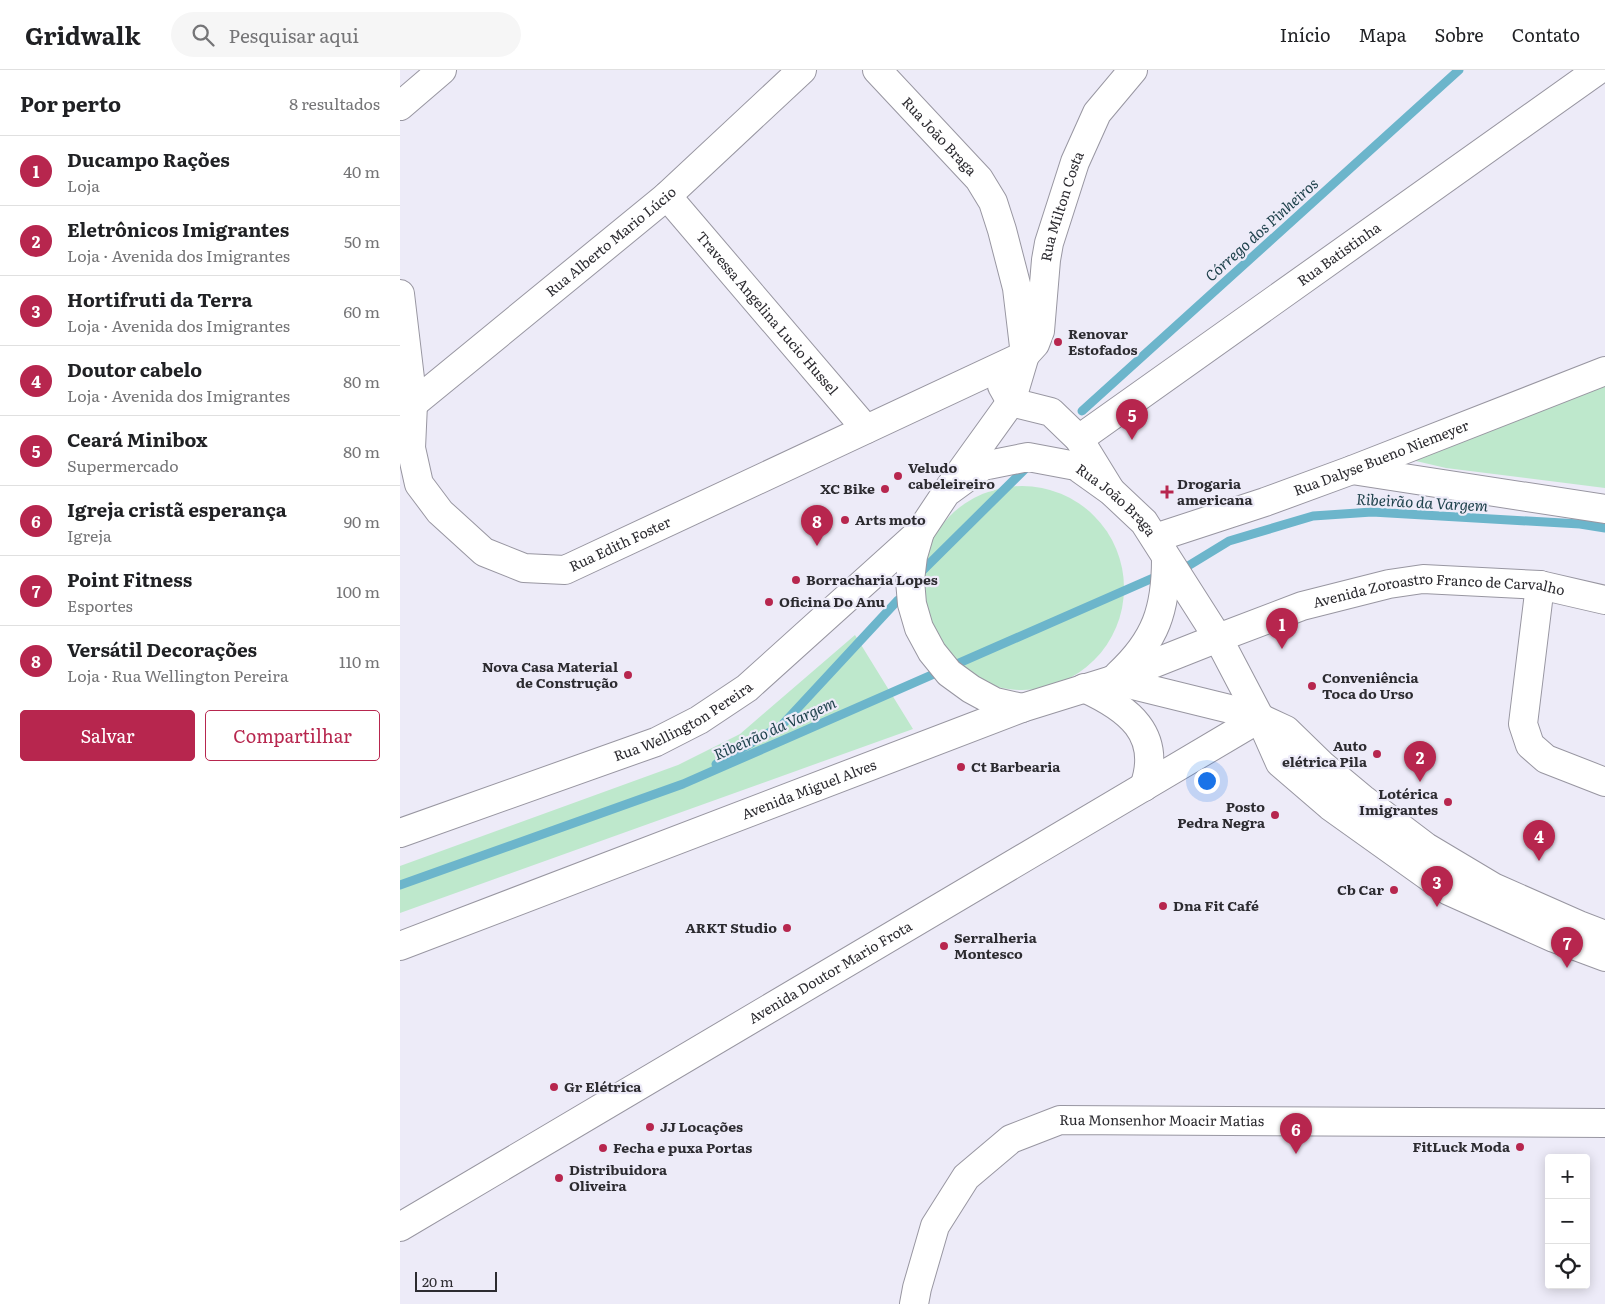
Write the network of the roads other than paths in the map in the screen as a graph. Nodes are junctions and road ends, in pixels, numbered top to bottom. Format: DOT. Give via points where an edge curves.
graph roads {
  1 [pos="442,70"];
  2 [pos="802,70"];
  3 [pos="877,70"];
  4 [pos="1133,70"];
  5 [pos="1599,70"];
  6 [pos="1605,87"];
  7 [pos="400,106"];
  8 [pos="667,196"];
  9 [pos="400,295"];
  10 [pos="1025,355"];
  11 [pos="1605,371"];
  12 [pos="984,373"];
  13 [pos="1011,402"];
  14 [pos="414,404"];
  15 [pos="866,429"];
  16 [pos="1078,439"];
  17 [pos="1352,470"];
  18 [pos="1111,491"];
  19 [pos="946,493"];
  20 [pos="1605,509"];
  21 [pos="920,532"];
  22 [pos="1155,539"];
  23 [pos="1540,585"];
  24 [pos="1605,600"];
  25 [pos="1218,638"];
  26 [pos="1112,680"];
  27 [pos="1084,688"];
  28 [pos="1022,708"];
  29 [pos="1260,718"];
  30 [pos="1605,782"];
  31 [pos="1144,787"];
  32 [pos="400,833"];
  33 [pos="1605,934"];
  34 [pos="400,946"];
  35 [pos="1605,957"];
  36 [pos="1605,1123"];
  37 [pos="400,1226"];
  38 [pos="914,1304"];
  1 -- 7 [label="street"];
  2 -- 8 [label="street, Rua Alberto Mario Lúcio"];
  3 -- 10 [label="street, Rua João Braga" via="980,179 993,202 1018,288"];
  4 -- 10 [label="street, Rua Milton Costa" via="1097,113 1074,162 1047,252 1040,331 1035,344"];
  5 -- 6 [label="street"];
  5 -- 16 [label="street, Rua Batistinha"];
  8 -- 14 [label="street, Rua Alberto Mario Lúcio"];
  8 -- 15 [label="street, Travessa Angelina Lucio Hussel"];
  9 -- 14 [label="street, Rua Edith Foster"];
  10 -- 12 [label="street, Rua Edith Foster"];
  10 -- 13 [label="street"];
  11 -- 17 [label="street, Rua Dalyse Bueno Niemeyer"];
  12 -- 13 [label="street" via="998,379"];
  12 -- 15 [label="street, Rua Edith Foster"];
  13 -- 16 [label="street" via="1051,412"];
  13 -- 19 [label="street"];
  14 -- 15 [label="street, Rua Edith Foster" via="411,448 419,484 440,512 484,552 524,568 565,570"];
  16 -- 18 [label="street"];
  17 -- 20 [label="street"];
  17 -- 22 [label="street, Rua Dalyse Bueno Niemeyer"];
  18 -- 19 [label="street, Rua João Braga" via="1076,466 1028,457 984,466"];
  18 -- 22 [label="street, Rua João Braga"];
  19 -- 21 [label="street, Rua João Braga"];
  21 -- 28 [label="street, Rua João Braga" via="910,580 912,604 919,628 932,652 949,673 971,690 996,702"];
  21 -- 32 [label="street, Rua Wellington Pereira" via="747,688 699,720 656,742"];
  22 -- 25 [label="street, Rua João Braga"];
  22 -- 26 [label="street" via="1166,587 1154,629 1128,666"];
  23 -- 24 [label="street, Avenida Zoroastro Franco de Carvalho"];
  23 -- 25 [label="street, Avenida Zoroastro Franco de Carvalho" via="1423,579 1389,584 1302,606"];
  23 -- 30 [label="street" via="1523,724 1530,745 1546,760"];
  25 -- 26 [label="street, Avenida Miguel Alves"];
  25 -- 29 [label="street, Rua João Braga"];
  26 -- 27 [label="street, Avenida Miguel Alves"];
  26 -- 29 [label="street"];
  27 -- 28 [label="street, Avenida Miguel Alves"];
  27 -- 31 [label="street" via="1127,713 1140,726 1149,755"];
  28 -- 34 [label="street, Avenida Miguel Alves"];
  29 -- 31 [label="street, Avenida Doutor Mario Frota"];
  29 -- 33 [label="street" via="1286,730 1329,771 1426,847 1493,887"];
  29 -- 35 [label="street, Rua João Braga" via="1280,763 1330,806 1449,890 1554,938"];
  31 -- 37 [label="street, Avenida Doutor Mario Frota"];
  36 -- 38 [label="street, Rua Monsenhor Moacir Matias" via="1060,1120 1011,1139 966,1177 935,1226"];
}
